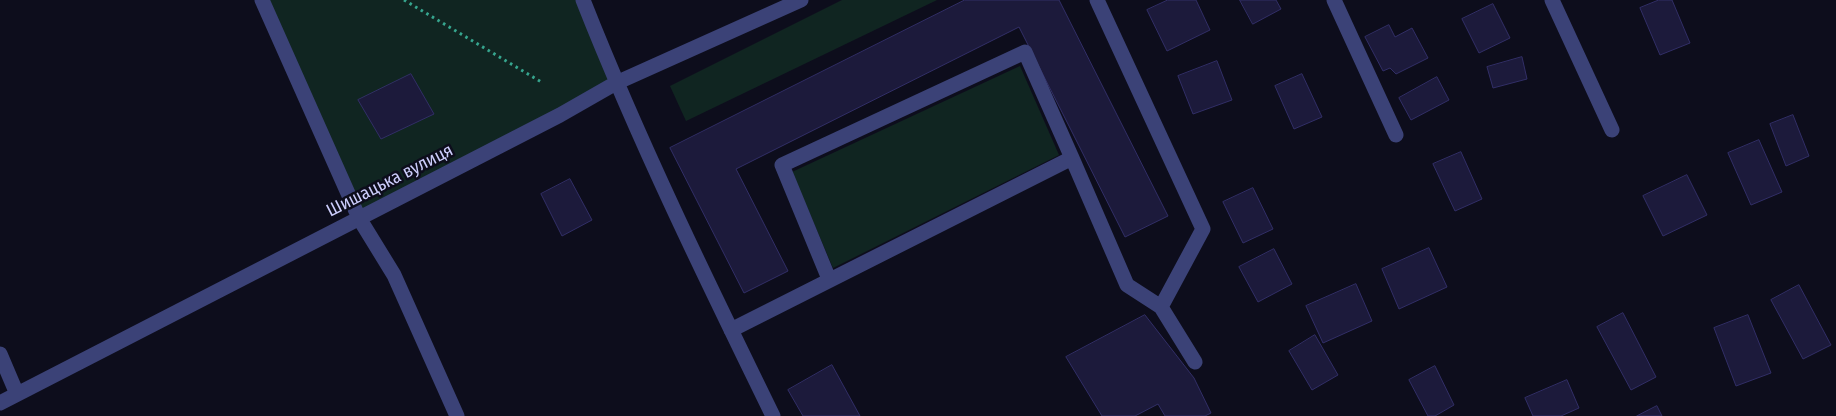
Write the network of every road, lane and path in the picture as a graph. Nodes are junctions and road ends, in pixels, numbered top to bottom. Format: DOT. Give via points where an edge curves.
graph roads {
  1 [pos="262,0"];
  2 [pos="404,0"];
  3 [pos="583,0"];
  4 [pos="801,0"];
  5 [pos="1096,0"];
  6 [pos="1334,0"];
  7 [pos="1552,0"];
  8 [pos="543,83"];
  9 [pos="616,83"];
  10 [pos="1612,130"];
  11 [pos="1396,135"];
  12 [pos="1072,158"];
  13 [pos="359,218"];
  14 [pos="829,279"];
  15 [pos="1161,307"];
  16 [pos="731,330"];
  17 [pos="0,354"];
  18 [pos="1195,362"];
  19 [pos="17,394"];
  20 [pos="0,403"];
  21 [pos="457,416"];
  22 [pos="773,416"];
  1 -- 13 [label="street"];
  2 -- 8 [label="path"];
  3 -- 9 [label="street"];
  4 -- 9 [label="street, Шишацька вулиця"];
  5 -- 15 [label="street" via="1203,229"];
  6 -- 11 [label="street"];
  7 -- 10 [label="street"];
  9 -- 13 [label="street, Шишацька вулиця" via="560,116"];
  9 -- 16 [label="street"];
  12 -- 14 [label="street"];
  12 -- 14 [label="street" via="1025,52 782,166"];
  12 -- 15 [label="street" via="1127,285"];
  13 -- 19 [label="street, Шишацька вулиця"];
  13 -- 21 [label="street" via="394,276"];
  14 -- 16 [label="street"];
  15 -- 18 [label="street"];
  16 -- 22 [label="street"];
  17 -- 19 [label="street"];
  19 -- 20 [label="street, Шишацька вулиця"];
}
